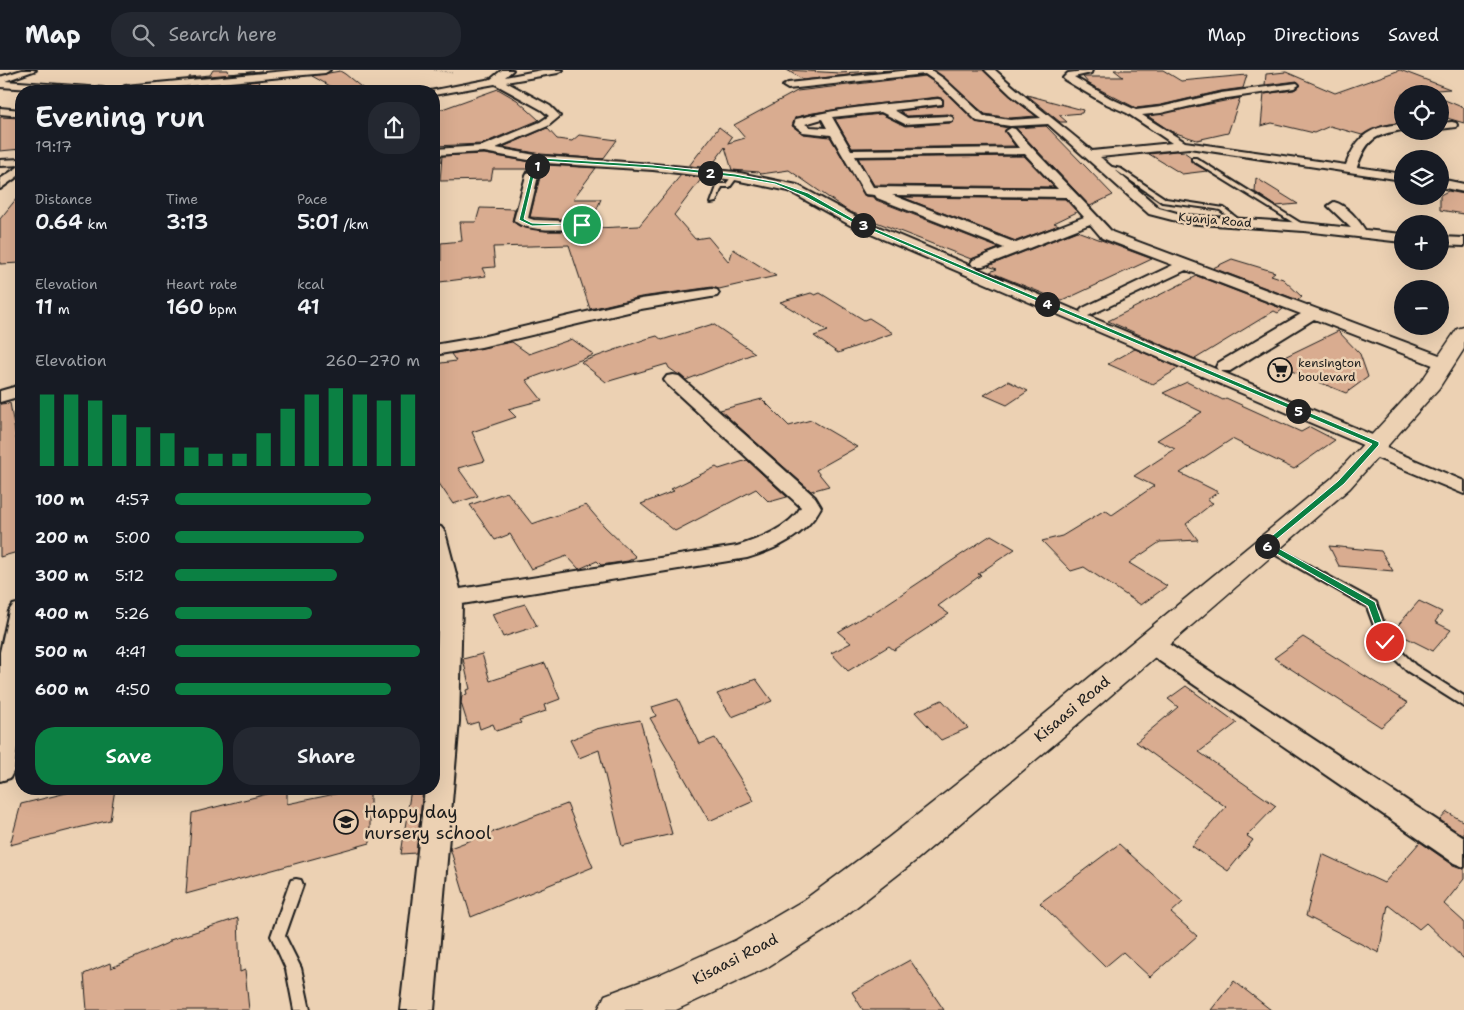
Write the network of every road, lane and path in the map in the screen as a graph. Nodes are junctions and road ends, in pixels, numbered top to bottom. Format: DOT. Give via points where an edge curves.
graph roads {
  1 [pos="31,70"];
  2 [pos="325,70"];
  3 [pos="508,70"];
  4 [pos="558,70"];
  5 [pos="926,70"];
  6 [pos="990,70"];
  7 [pos="1088,71"];
  8 [pos="155,76"];
  9 [pos="0,80"];
  10 [pos="495,80"];
  11 [pos="0,84"];
  12 [pos="15,85"];
  13 [pos="134,85"];
  14 [pos="174,85"];
  15 [pos="1294,85"];
  16 [pos="788,86"];
  17 [pos="440,91"];
  18 [pos="938,102"];
  19 [pos="881,107"];
  20 [pos="0,111"];
  21 [pos="15,112"];
  22 [pos="1133,112"];
  23 [pos="825,115"];
  24 [pos="948,118"];
  25 [pos="1050,121"];
  26 [pos="1449,125"];
  27 [pos="1452,125"];
  28 [pos="1394,128"];
  29 [pos="1012,131"];
  30 [pos="833,132"];
  31 [pos="1182,145"];
  32 [pos="484,149"];
  33 [pos="440,152"];
  34 [pos="1029,152"];
  35 [pos="846,153"];
  36 [pos="1090,156"];
  37 [pos="541,159"];
  38 [pos="1194,159"];
  39 [pos="0,162"];
  40 [pos="15,162"];
  41 [pos="1351,168"];
  42 [pos="15,174"];
  43 [pos="735,176"];
  44 [pos="1394,176"];
  45 [pos="0,185"];
  46 [pos="1449,185"];
  47 [pos="1464,188"];
  48 [pos="869,191"];
  49 [pos="1069,192"];
  50 [pos="713,202"];
  51 [pos="1334,206"];
  52 [pos="1092,219"];
  53 [pos="1304,227"];
  54 [pos="1360,233"];
  55 [pos="590,236"];
  56 [pos="1394,237"];
  57 [pos="1449,241"];
  58 [pos="1464,242"];
  59 [pos="1016,248"];
  60 [pos="978,263"];
  61 [pos="1185,265"];
  62 [pos="712,292"];
  63 [pos="1088,311"];
  64 [pos="1313,313"];
  65 [pos="1458,343"];
  66 [pos="440,349"];
  67 [pos="1224,367"];
  68 [pos="673,380"];
  69 [pos="15,392"];
  70 [pos="0,397"];
  71 [pos="1374,447"];
  72 [pos="1464,488"];
  73 [pos="1265,545"];
  74 [pos="440,582"];
  75 [pos="442,599"];
  76 [pos="1150,642"];
  77 [pos="15,649"];
  78 [pos="11,675"];
  79 [pos="1464,702"];
  80 [pos="0,770"];
  81 [pos="440,781"];
  82 [pos="439,795"];
  83 [pos="1464,854"];
  84 [pos="296,885"];
  85 [pos="664,1003"];
  86 [pos="302,1010"];
  87 [pos="417,1010"];
  88 [pos="620,1010"];
  1 -- 9 [label="street"];
  2 -- 14 [label="street"];
  3 -- 10 [label="street"];
  4 -- 10 [label="street"];
  5 -- 16 [label="street"];
  5 -- 25 [label="street" via="982,119 1010,123"];
  6 -- 25 [label="street, Kyanja Road"];
  7 -- 22 [label="street" via="1068,78"];
  8 -- 13 [label="street"];
  10 -- 17 [label="street"];
  10 -- 32 [label="street" via="555,116 544,124"];
  11 -- 12 [label="street"];
  15 -- 22 [label="street" via="1221,96 1161,110"];
  18 -- 19 [label="street"];
  19 -- 23 [label="street"];
  19 -- 24 [label="street" via="905,121"];
  20 -- 21 [label="street"];
  22 -- 31 [label="street"];
  23 -- 30 [label="street"];
  23 -- 30 [label="street" via="808,118 799,125 807,130"];
  25 -- 36 [label="street, Kyanja Road"];
  26 -- 27 [label="street"];
  28 -- 41 [label="street" via="1365,138"];
  29 -- 34 [label="street"];
  30 -- 35 [label="street"];
  31 -- 36 [label="street"];
  31 -- 41 [label="street"];
  32 -- 33 [label="street"];
  32 -- 37 [label="street"];
  34 -- 35 [label="street"];
  34 -- 49 [label="street"];
  35 -- 48 [label="street"];
  36 -- 53 [label="street, Kyanja Road" via="1154,211 1184,219"];
  37 -- 43 [label="street"];
  37 -- 55 [label="street" via="532,176 521,220 532,224 586,225"];
  38 -- 53 [label="lane"];
  39 -- 40 [label="street"];
  41 -- 44 [label="street"];
  42 -- 45 [label="street"];
  43 -- 50 [label="lane" via="728,186 720,185"];
  43 -- 71 [label="street" via="793,188 855,222"];
  46 -- 47 [label="street"];
  48 -- 49 [label="street"];
  48 -- 59 [label="street"];
  49 -- 52 [label="street"];
  51 -- 54 [label="street" via="1354,223"];
  52 -- 59 [label="street"];
  52 -- 61 [label="street" via="1108,236"];
  53 -- 54 [label="street, Kyanja Road"];
  54 -- 56 [label="street, Kyanja Road"];
  57 -- 58 [label="street"];
  59 -- 60 [label="street"];
  61 -- 63 [label="street"];
  61 -- 64 [label="street"];
  62 -- 66 [label="street" via="641,304"];
  64 -- 65 [label="street"];
  64 -- 67 [label="street"];
  65 -- 71 [label="main road, Kisaasi Road" via="1430,383"];
  68 -- 75 [label="street" via="808,500 811,507 801,522 777,537 739,553"];
  69 -- 70 [label="street"];
  71 -- 72 [label="street"];
  71 -- 73 [label="main road, Kisaasi Road" via="1341,483"];
  73 -- 76 [label="main road, Kisaasi Road"];
  73 -- 79 [label="lane" via="1372,604 1385,642 1410,668"];
  74 -- 75 [label="street"];
  75 -- 81 [label="street" via="446,721"];
  76 -- 83 [label="street"];
  76 -- 85 [label="main road, Kisaasi Road" via="1046,732 818,913"];
  77 -- 78 [label="street"];
  78 -- 80 [label="street"];
  82 -- 87 [label="street"];
  84 -- 86 [label="lane" via="278,936 293,968"];
  85 -- 88 [label="main road, Kisaasi Road"];
}
